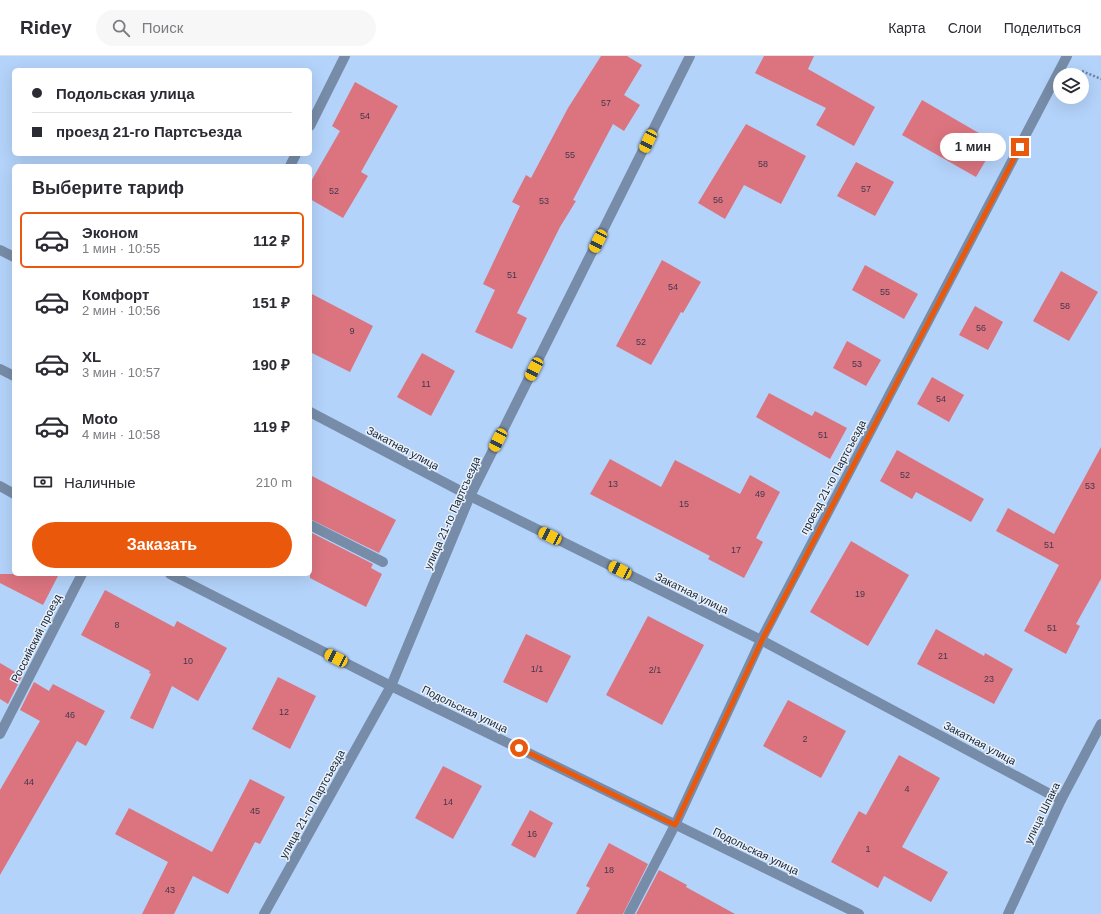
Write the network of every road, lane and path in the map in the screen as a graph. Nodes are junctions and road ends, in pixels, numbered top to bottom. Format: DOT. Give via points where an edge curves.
graph roads {
  1 [pos="346,56"];
  2 [pos="690,56"];
  3 [pos="1068,56"];
  4 [pos="312,122"];
  5 [pos="0,250"];
  6 [pos="12,256"];
  7 [pos="0,369"];
  8 [pos="12,375"];
  9 [pos="312,413"];
  10 [pos="0,486"];
  11 [pos="12,493"];
  12 [pos="470,496"];
  13 [pos="312,526"];
  14 [pos="383,562"];
  15 [pos="81,576"];
  16 [pos="174,576"];
  17 [pos="762,640"];
  18 [pos="391,686"];
  19 [pos="1101,724"];
  20 [pos="0,734"];
  21 [pos="1061,800"];
  22 [pos="675,825"];
  23 [pos="264,914"];
  24 [pos="629,914"];
  25 [pos="859,914"];
  26 [pos="1008,914"];
  1 -- 4 [label="street"];
  2 -- 12 [label="street, улица 21-го Партсъезда"];
  3 -- 17 [label="street, проезд 21-го Партсъезда"];
  5 -- 6 [label="street"];
  7 -- 8 [label="street"];
  9 -- 12 [label="street, Закатная улица"];
  10 -- 11 [label="street"];
  12 -- 17 [label="street, Закатная улица"];
  12 -- 18 [label="street, улица 21-го Партсъезда"];
  13 -- 14 [label="street"];
  15 -- 20 [label="street, Российский проезд"];
  16 -- 18 [label="street, Подольская улица"];
  17 -- 21 [label="street, Закатная улица"];
  17 -- 22 [label="street, проезд 21-го Партсъезда"];
  18 -- 22 [label="street, Подольская улица"];
  18 -- 23 [label="street, улица 21-го Партсъезда"];
  19 -- 21 [label="street, улица Шпака"];
  21 -- 26 [label="street, улица Шпака"];
  22 -- 24 [label="street, проезд 21-го Партсъезда"];
  22 -- 25 [label="street, Подольская улица"];
}
